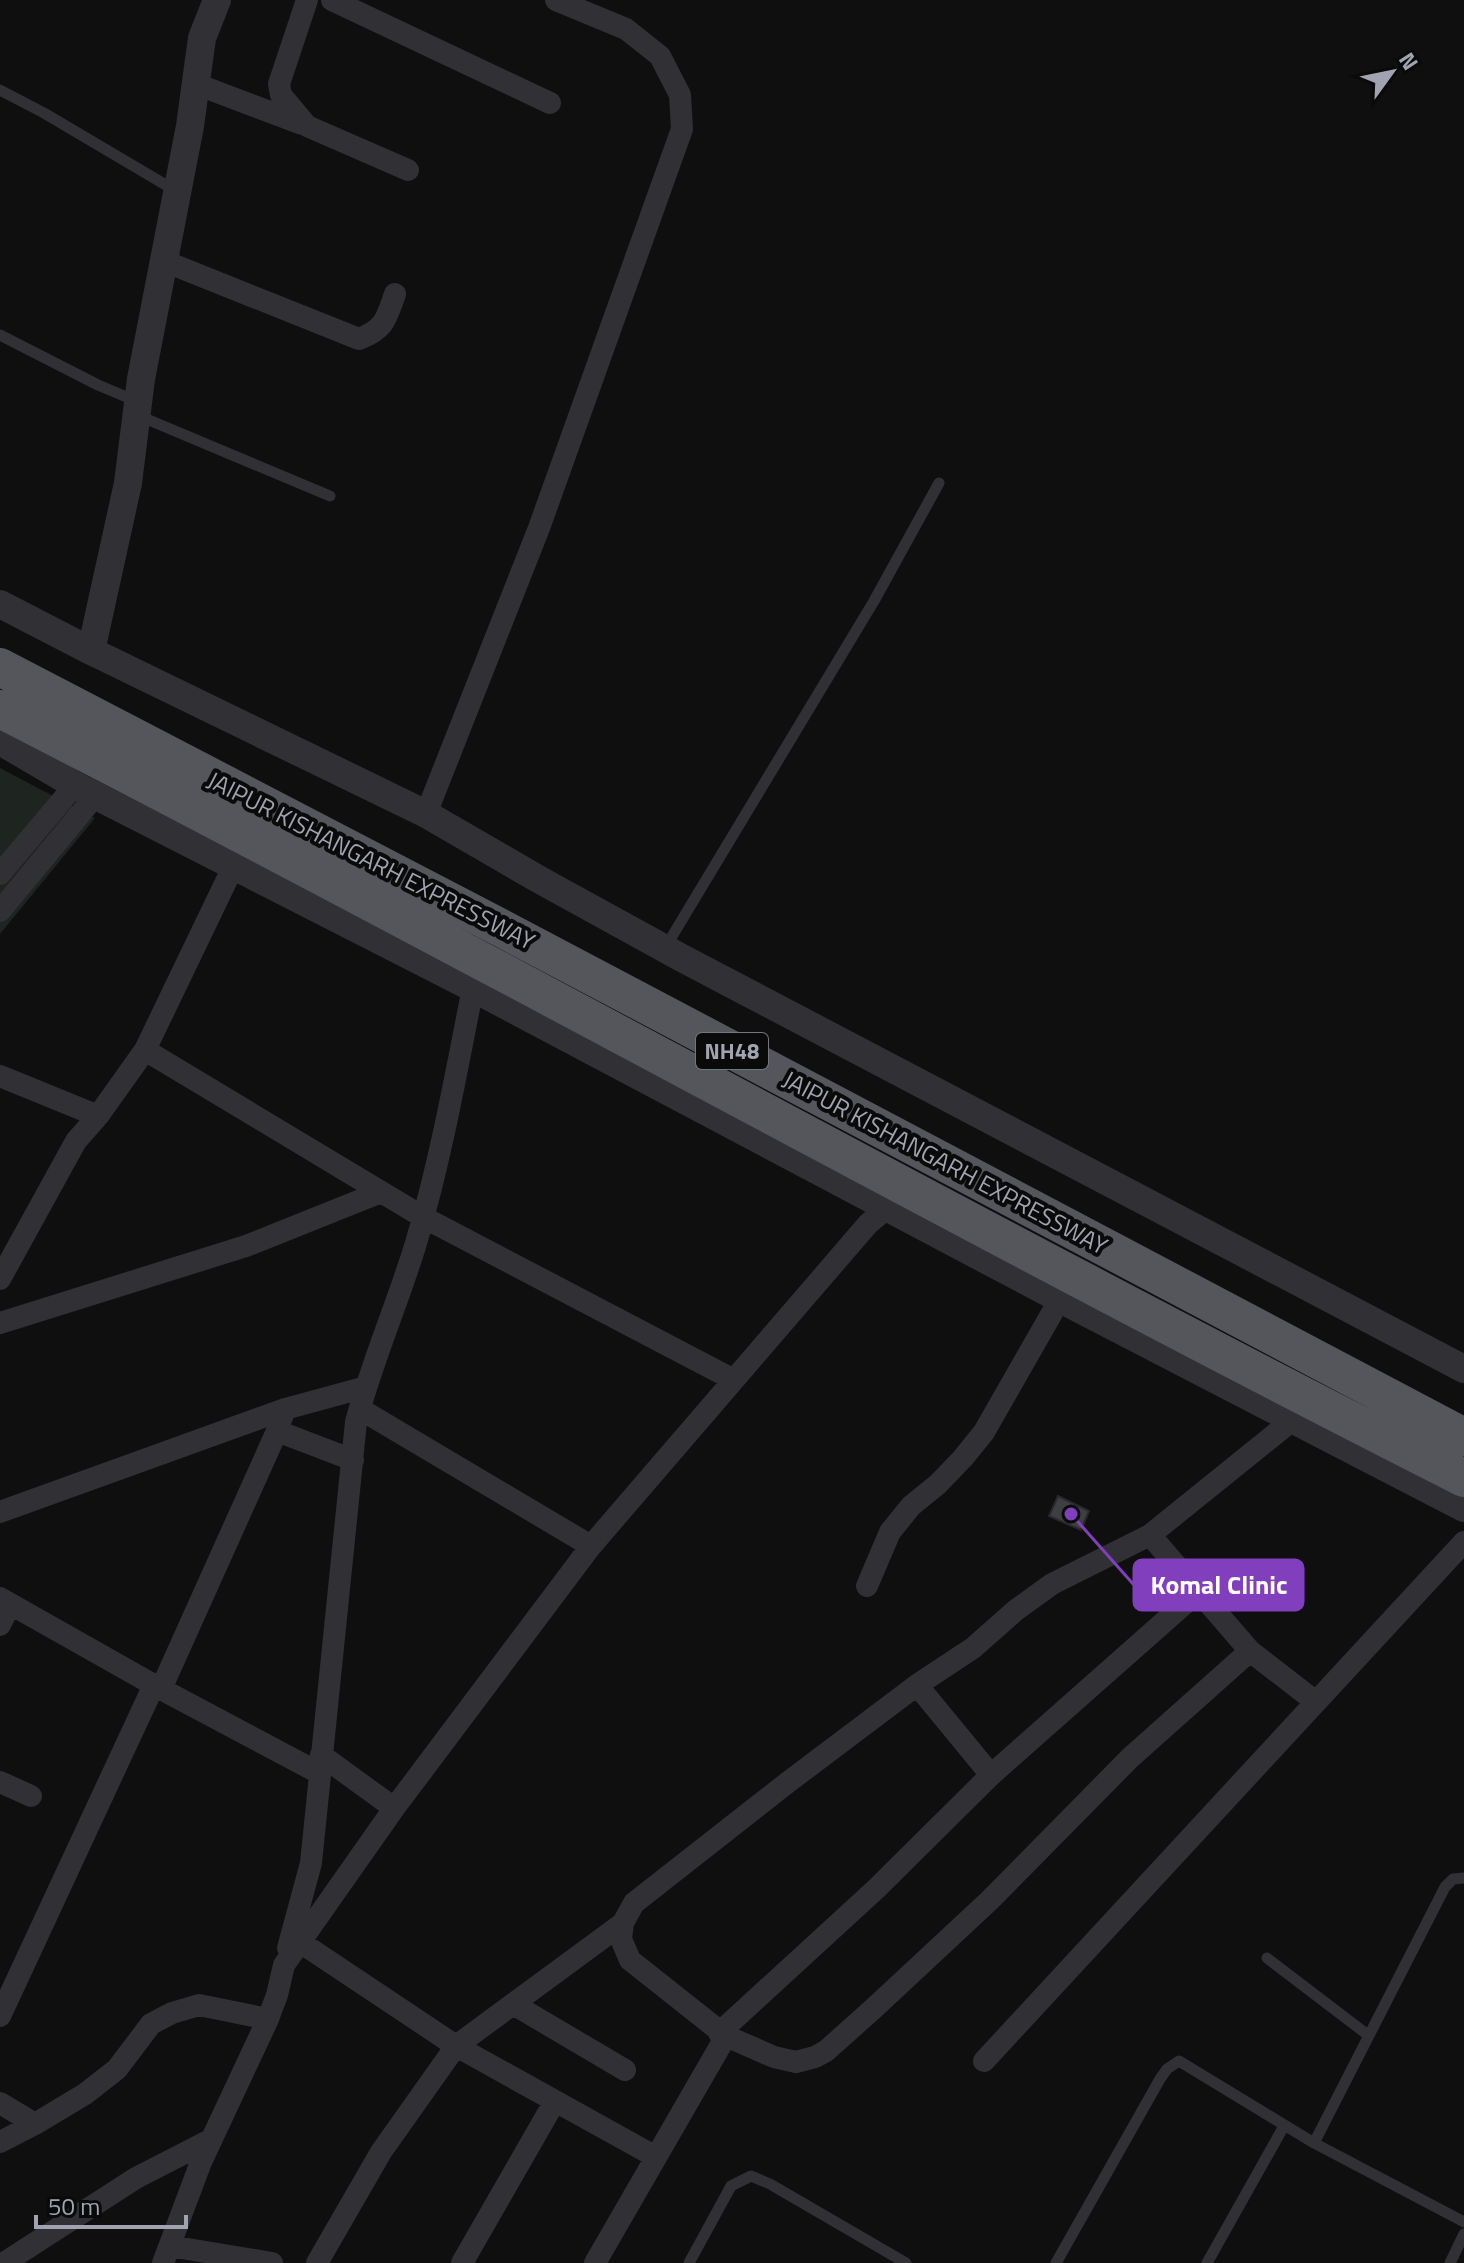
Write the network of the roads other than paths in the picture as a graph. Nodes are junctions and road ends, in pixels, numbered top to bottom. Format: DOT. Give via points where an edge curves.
graph roads {
  1 [pos="217,0"];
  2 [pos="307,0"];
  3 [pos="332,0"];
  4 [pos="556,0"];
  5 [pos="196,84"];
  6 [pos="0,90"];
  7 [pos="550,103"];
  8 [pos="307,126"];
  9 [pos="408,170"];
  10 [pos="177,192"];
  11 [pos="164,261"];
  12 [pos="395,294"];
  13 [pos="0,335"];
  14 [pos="137,408"];
  15 [pos="939,483"];
  16 [pos="330,496"];
  17 [pos="0,604"];
  18 [pos="91,651"];
  19 [pos="0,667"];
  20 [pos="0,709"];
  21 [pos="0,741"];
  22 [pos="85,790"];
  23 [pos="426,814"];
  24 [pos="234,865"];
  25 [pos="0,874"];
  26 [pos="0,911"];
  27 [pos="664,948"];
  28 [pos="473,988"];
  29 [pos="145,1050"];
  30 [pos="0,1076"];
  31 [pos="98,1116"];
  32 [pos="381,1192"];
  33 [pos="887,1208"];
  34 [pos="423,1217"];
  35 [pos="0,1279"];
  36 [pos="1060,1299"];
  37 [pos="0,1323"];
  38 [pos="1464,1369"];
  39 [pos="734,1380"];
  40 [pos="363,1398"];
  41 [pos="285,1409"];
  42 [pos="1294,1419"];
  43 [pos="277,1431"];
  44 [pos="1464,1437"];
  45 [pos="353,1460"];
  46 [pos="1464,1478"];
  47 [pos="1464,1508"];
  48 [pos="0,1512"];
  49 [pos="1150,1535"];
  50 [pos="1464,1542"];
  51 [pos="591,1546"];
  52 [pos="867,1586"];
  53 [pos="1199,1591"];
  54 [pos="5,1601"];
  55 [pos="0,1625"];
  56 [pos="1250,1651"];
  57 [pos="917,1685"];
  58 [pos="158,1687"];
  59 [pos="1316,1702"];
  60 [pos="320,1764"];
  61 [pos="991,1775"];
  62 [pos="0,1782"];
  63 [pos="31,1796"];
  64 [pos="394,1808"];
  65 [pos="1464,1878"];
  66 [pos="623,1923"];
  67 [pos="300,1942"];
  68 [pos="1267,1958"];
  69 [pos="284,1965"];
  70 [pos="513,2004"];
  71 [pos="0,2016"];
  72 [pos="268,2019"];
  73 [pos="722,2034"];
  74 [pos="1368,2035"];
  75 [pos="456,2046"];
  76 [pos="984,2061"];
  77 [pos="625,2070"];
  78 [pos="555,2101"];
  79 [pos="0,2103"];
  80 [pos="35,2124"];
  81 [pos="1284,2126"];
  82 [pos="212,2139"];
  83 [pos="0,2142"];
  84 [pos="1314,2143"];
  85 [pos="656,2157"];
  86 [pos="1464,2222"];
  87 [pos="1464,2234"];
  88 [pos="166,2254"];
  89 [pos="4,2263"];
  90 [pos="272,2263"];
  91 [pos="317,2263"];
  92 [pos="462,2263"];
  93 [pos="595,2263"];
  94 [pos="689,2263"];
  95 [pos="906,2263"];
  96 [pos="1056,2263"];
  97 [pos="1207,2263"];
  98 [pos="1450,2263"];
  1 -- 5 [label="street" via="202,38"];
  2 -- 8 [label="street" via="279,84 281,95"];
  3 -- 7 [label="street"];
  4 -- 23 [label="street" via="626,29 660,56 680,95 682,129 539,528"];
  5 -- 8 [label="street"];
  5 -- 10 [label="street"];
  6 -- 10 [label="lane"];
  8 -- 9 [label="street"];
  10 -- 11 [label="street"];
  11 -- 12 [label="street" via="359,339 384,324"];
  11 -- 14 [label="street"];
  13 -- 14 [label="lane"];
  14 -- 16 [label="lane"];
  14 -- 18 [label="street" via="128,483"];
  15 -- 27 [label="lane" via="874,601"];
  17 -- 18 [label="street"];
  18 -- 23 [label="street"];
  19 -- 44 [label="highway, JAIPUR KISHANGARH EXPRESSWAY / NH48"];
  20 -- 46 [label="highway, JAIPUR KISHANGARH EXPRESSWAY / NH48"];
  21 -- 22 [label="street"];
  22 -- 24 [label="street"];
  22 -- 25 [label="street"];
  22 -- 26 [label="street"];
  23 -- 27 [label="street"];
  24 -- 28 [label="street"];
  24 -- 29 [label="street"];
  27 -- 38 [label="street"];
  28 -- 33 [label="street"];
  28 -- 34 [label="street"];
  29 -- 31 [label="street"];
  29 -- 32 [label="street"];
  30 -- 31 [label="street"];
  31 -- 35 [label="street" via="76,1141"];
  32 -- 34 [label="street"];
  32 -- 37 [label="street" via="246,1246"];
  33 -- 36 [label="street"];
  33 -- 39 [label="street"];
  34 -- 39 [label="street"];
  34 -- 40 [label="street"];
  36 -- 42 [label="street"];
  36 -- 52 [label="street" via="984,1432 890,1532"];
  39 -- 51 [label="street"];
  40 -- 41 [label="street"];
  40 -- 45 [label="street"];
  40 -- 51 [label="street"];
  41 -- 43 [label="street"];
  41 -- 48 [label="street"];
  42 -- 47 [label="street"];
  42 -- 49 [label="street"];
  43 -- 45 [label="street"];
  43 -- 58 [label="street"];
  45 -- 60 [label="street"];
  49 -- 53 [label="street"];
  49 -- 57 [label="street" via="1052,1584"];
  50 -- 59 [label="street"];
  51 -- 64 [label="street"];
  53 -- 56 [label="street"];
  53 -- 61 [label="street"];
  54 -- 55 [label="street"];
  54 -- 58 [label="street"];
  56 -- 59 [label="street"];
  56 -- 73 [label="street" via="1130,1758 990,1900 826,2051 796,2062"];
  57 -- 61 [label="street"];
  57 -- 66 [label="street" via="634,1903"];
  58 -- 60 [label="street"];
  58 -- 71 [label="street"];
  59 -- 76 [label="street"];
  60 -- 64 [label="street"];
  60 -- 69 [label="street" via="311,1863"];
  61 -- 73 [label="street"];
  62 -- 63 [label="street"];
  64 -- 67 [label="street"];
  65 -- 74 [label="lane" via="1445,1887"];
  66 -- 70 [label="street"];
  66 -- 73 [label="street" via="621,1939 630,1960"];
  67 -- 69 [label="street"];
  67 -- 75 [label="street"];
  68 -- 74 [label="lane"];
  69 -- 72 [label="street"];
  70 -- 75 [label="street"];
  70 -- 77 [label="street"];
  72 -- 80 [label="street" via="199,2005 172,2013 151,2024 117,2069"];
  72 -- 82 [label="street"];
  73 -- 85 [label="street"];
  74 -- 84 [label="lane"];
  75 -- 78 [label="street"];
  75 -- 91 [label="street" via="381,2152"];
  78 -- 85 [label="street"];
  78 -- 92 [label="street"];
  79 -- 80 [label="street"];
  80 -- 83 [label="street"];
  81 -- 84 [label="lane"];
  81 -- 96 [label="lane" via="1179,2061 1160,2079"];
  81 -- 97 [label="lane"];
  82 -- 88 [label="street"];
  82 -- 89 [label="street" via="136,2178"];
  84 -- 86 [label="lane"];
  85 -- 93 [label="street"];
  87 -- 98 [label="lane"];
  88 -- 90 [label="street"];
  94 -- 95 [label="lane" via="731,2186 751,2176"];
}
